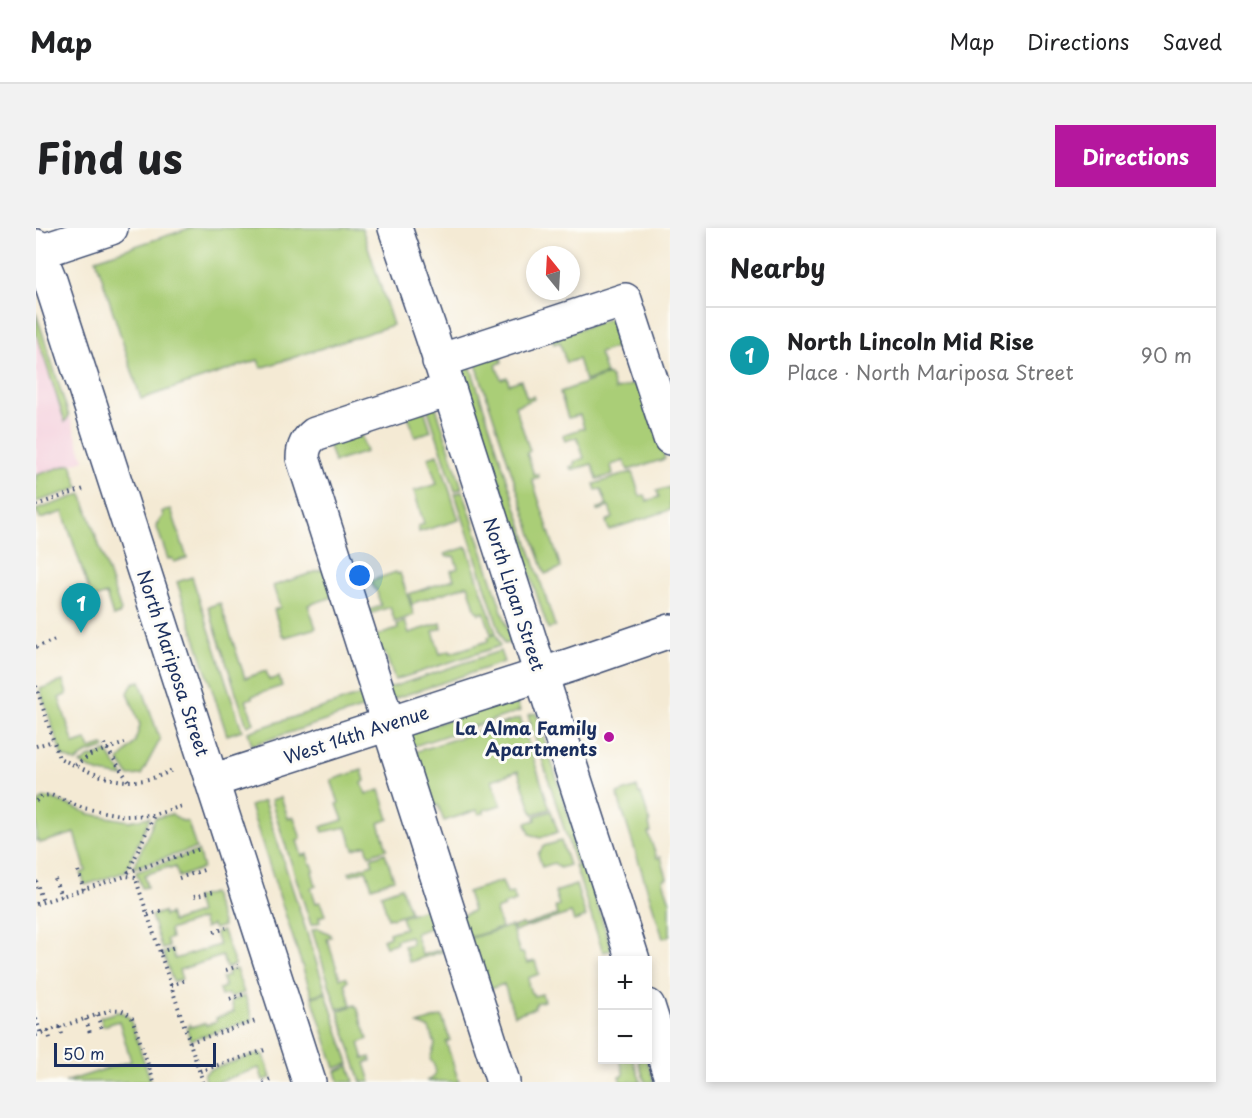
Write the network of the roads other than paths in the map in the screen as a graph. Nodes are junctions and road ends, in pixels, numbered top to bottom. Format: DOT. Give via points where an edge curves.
graph roads {
  1 [pos="111,228"];
  2 [pos="395,228"];
  3 [pos="37,250"];
  4 [pos="444,376"];
  5 [pos="670,438"];
  6 [pos="670,631"];
  7 [pos="541,675"];
  8 [pos="388,724"];
  9 [pos="212,781"];
  10 [pos="632,956"];
  11 [pos="649,1010"];
  12 [pos="670,1076"];
  13 [pos="309,1082"];
  14 [pos="503,1082"];
  1 -- 3 [label="street"];
  2 -- 4 [label="street, North Lipan Street"];
  3 -- 9 [label="street, North Mariposa Street"];
  4 -- 5 [label="street" via="625,300"];
  4 -- 7 [label="street, North Lipan Street"];
  4 -- 8 [label="street" via="322,431 308,440 303,452 303,463"];
  6 -- 7 [label="street, West 14th Avenue"];
  7 -- 8 [label="street, West 14th Avenue"];
  7 -- 10 [label="street, North Lipan Street"];
  8 -- 9 [label="street, West 14th Avenue"];
  8 -- 14 [label="street"];
  9 -- 13 [label="street, North Mariposa Street"];
  11 -- 12 [label="street"];
}
